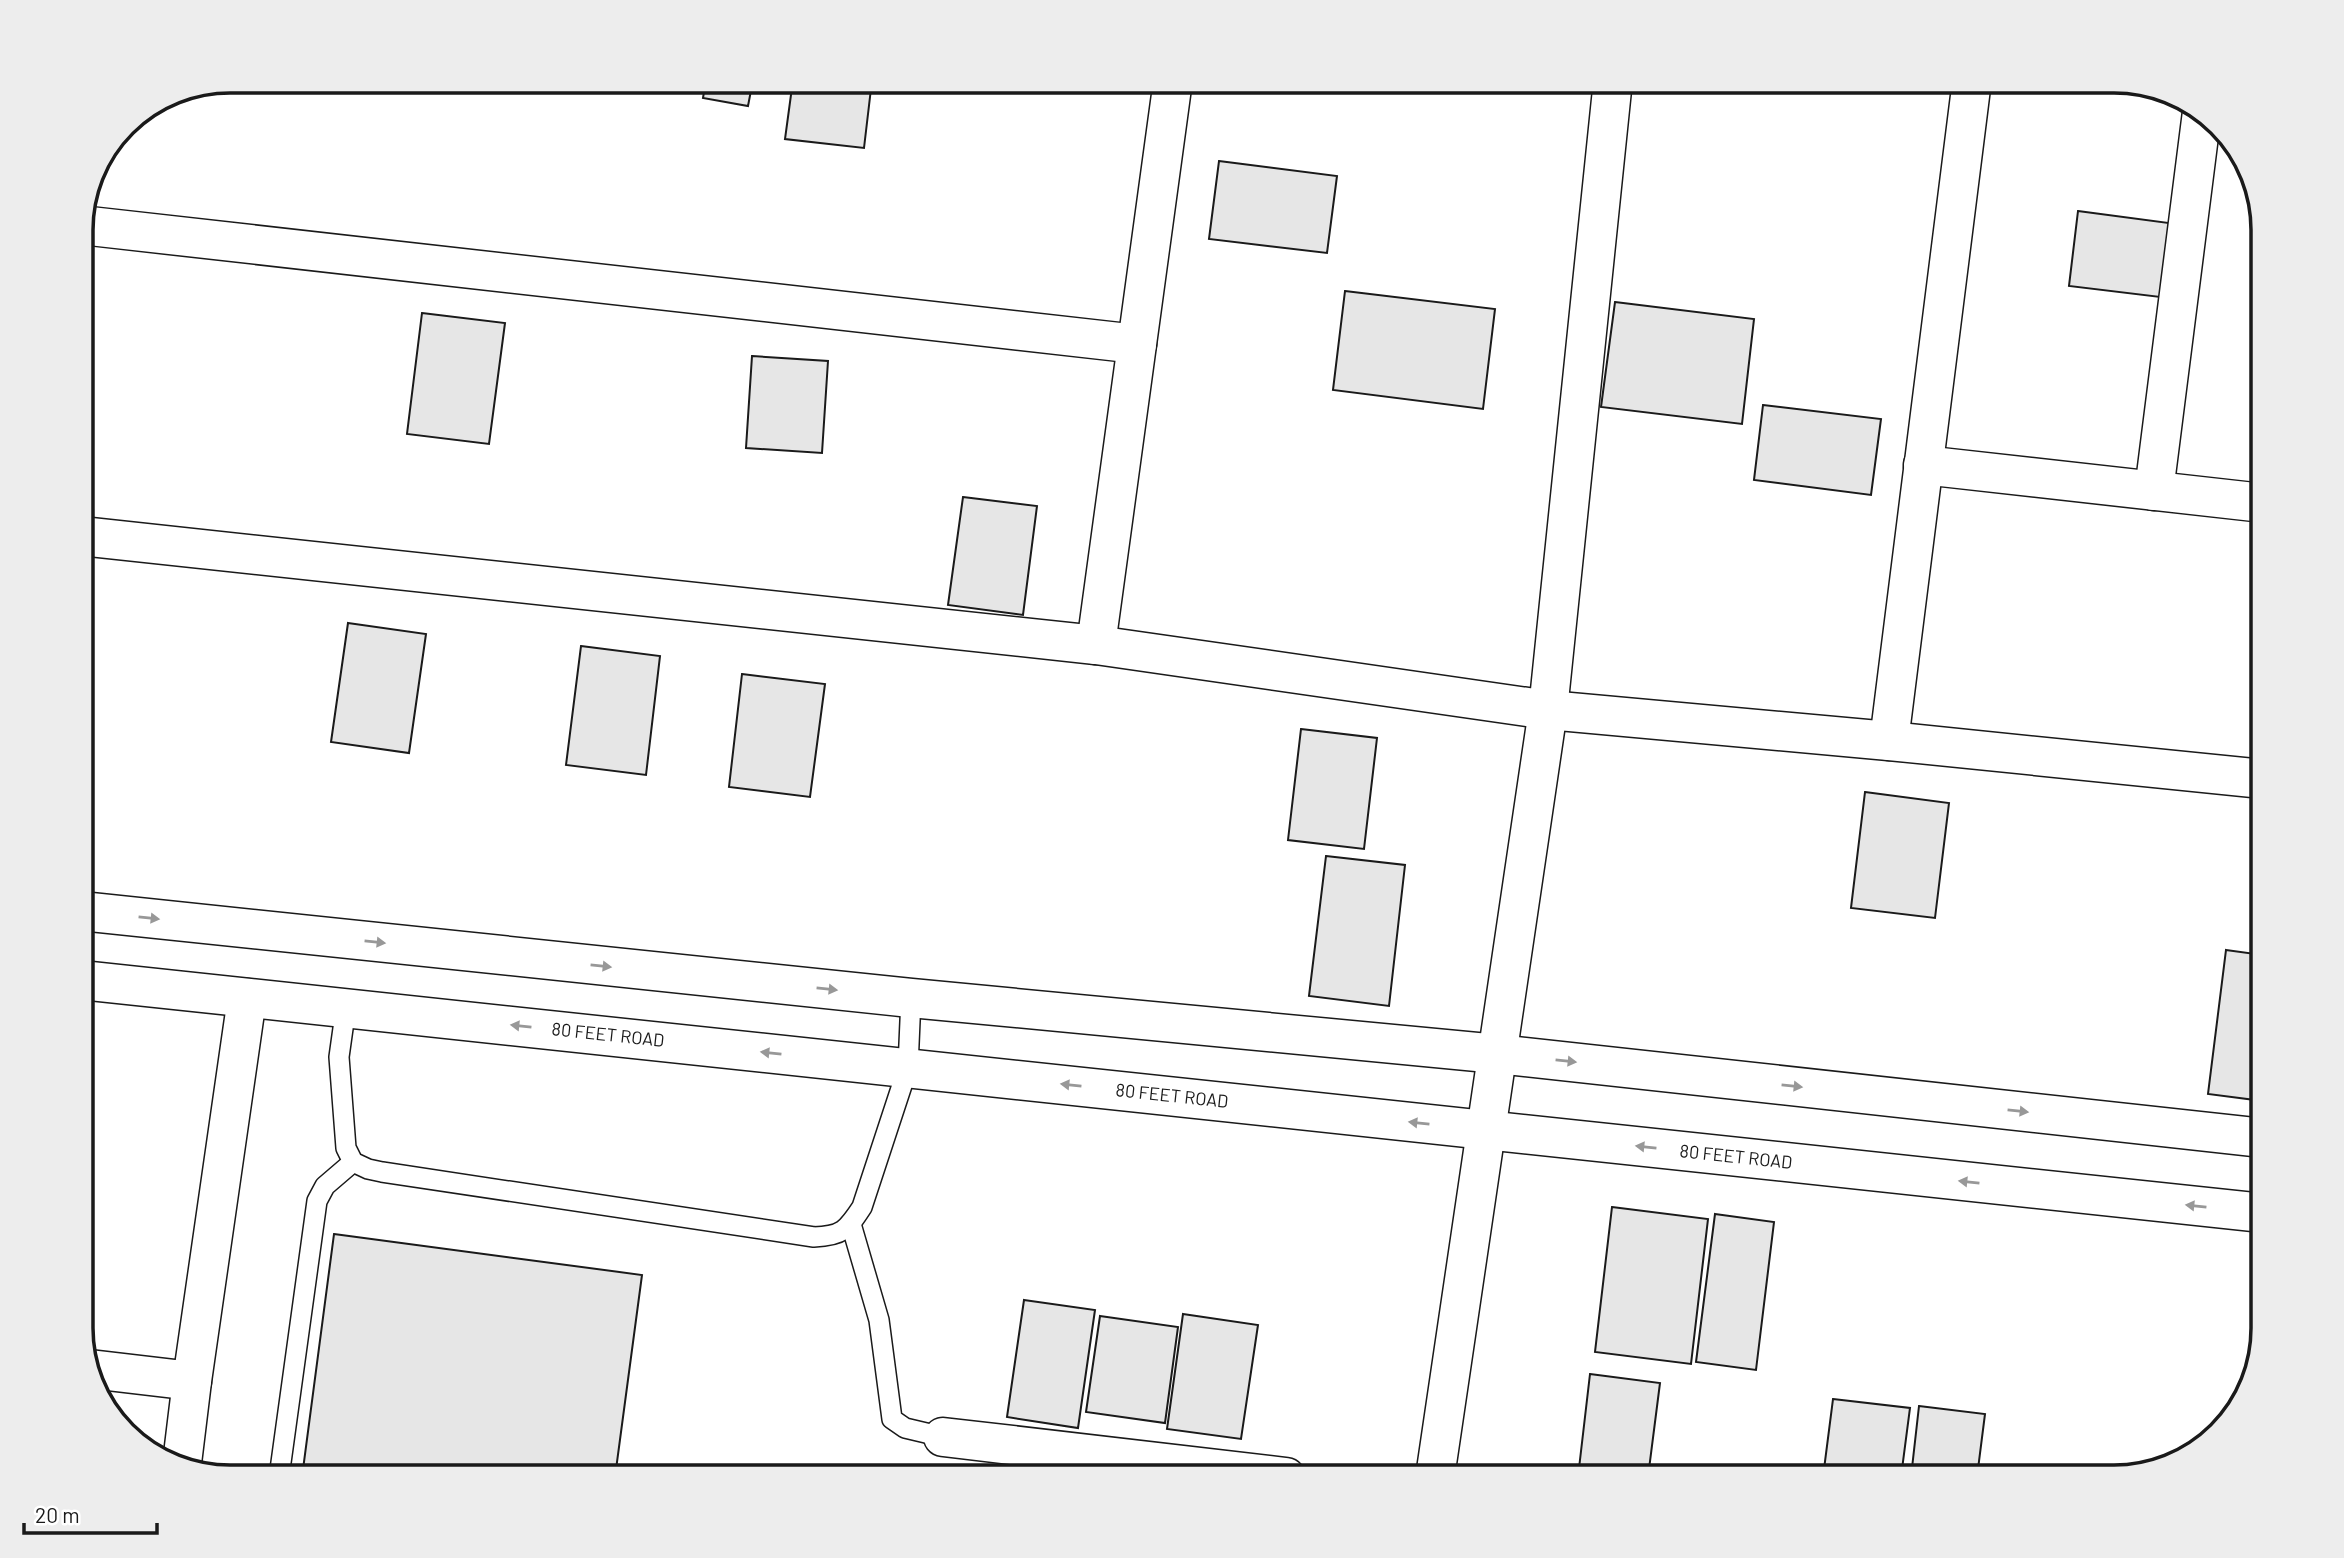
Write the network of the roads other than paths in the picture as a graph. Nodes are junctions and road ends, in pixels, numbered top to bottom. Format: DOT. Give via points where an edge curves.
graph roads {
  1 [pos="1171,93"];
  2 [pos="1612,93"];
  3 [pos="1970,93"];
  4 [pos="2201,125"];
  5 [pos="93,226"];
  6 [pos="1137,344"];
  7 [pos="1923,465"];
  8 [pos="2154,491"];
  9 [pos="2251,502"];
  10 [pos="93,537"];
  11 [pos="1096,645"];
  12 [pos="1548,710"];
  13 [pos="1889,741"];
  14 [pos="2251,778"];
  15 [pos="93,912"];
  16 [pos="93,981"];
  17 [pos="247,998"];
  18 [pos="911,998"];
  19 [pos="346,1007"];
  20 [pos="1498,1054"];
  21 [pos="908,1067"];
  22 [pos="1486,1130"];
  23 [pos="2251,1138"];
  24 [pos="352,1162"];
  25 [pos="2251,1212"];
  26 [pos="851,1224"];
  27 [pos="99,1370"];
  28 [pos="192,1381"];
  29 [pos="943,1437"];
  30 [pos="183,1457"];
  31 [pos="1020,1462"];
  32 [pos="281,1465"];
  33 [pos="1070,1465"];
  34 [pos="1437,1465"];
  1 -- 6 [label="street"];
  2 -- 12 [label="street"];
  3 -- 7 [label="street"];
  4 -- 8 [label="street"];
  5 -- 6 [label="street"];
  6 -- 11 [label="street"];
  7 -- 8 [label="street"];
  7 -- 13 [label="street"];
  8 -- 9 [label="street"];
  10 -- 11 [label="street"];
  11 -- 12 [label="street"];
  12 -- 13 [label="street"];
  12 -- 20 [label="street"];
  13 -- 14 [label="street"];
  15 -- 18 [label="street, one-way"];
  16 -- 17 [label="street, 80 FEET ROAD"];
  17 -- 19 [label="street, 80 FEET ROAD"];
  17 -- 28 [label="street"];
  18 -- 20 [label="street"];
  18 -- 21 [label="lane"];
  21 -- 19 [label="street, 80 FEET ROAD, one-way"];
  19 -- 24 [label="lane" via="340,1057 346,1148"];
  20 -- 22 [label="street"];
  20 -- 23 [label="street, one-way"];
  22 -- 21 [label="street, 80 FEET ROAD, one-way"];
  21 -- 26 [label="lane" via="866,1195"];
  25 -- 22 [label="street, 80 FEET ROAD, one-way"];
  22 -- 34 [label="street"];
  24 -- 26 [label="lane" via="383,1172 814,1237 835,1236"];
  24 -- 32 [label="lane" via="325,1186 317,1201"];
  26 -- 29 [label="lane" via="879,1320 892,1419 905,1428"];
  27 -- 28 [label="street"];
  28 -- 30 [label="street"];
  29 -- 31 [label="street"];
  31 -- 33 [label="street"];
}
